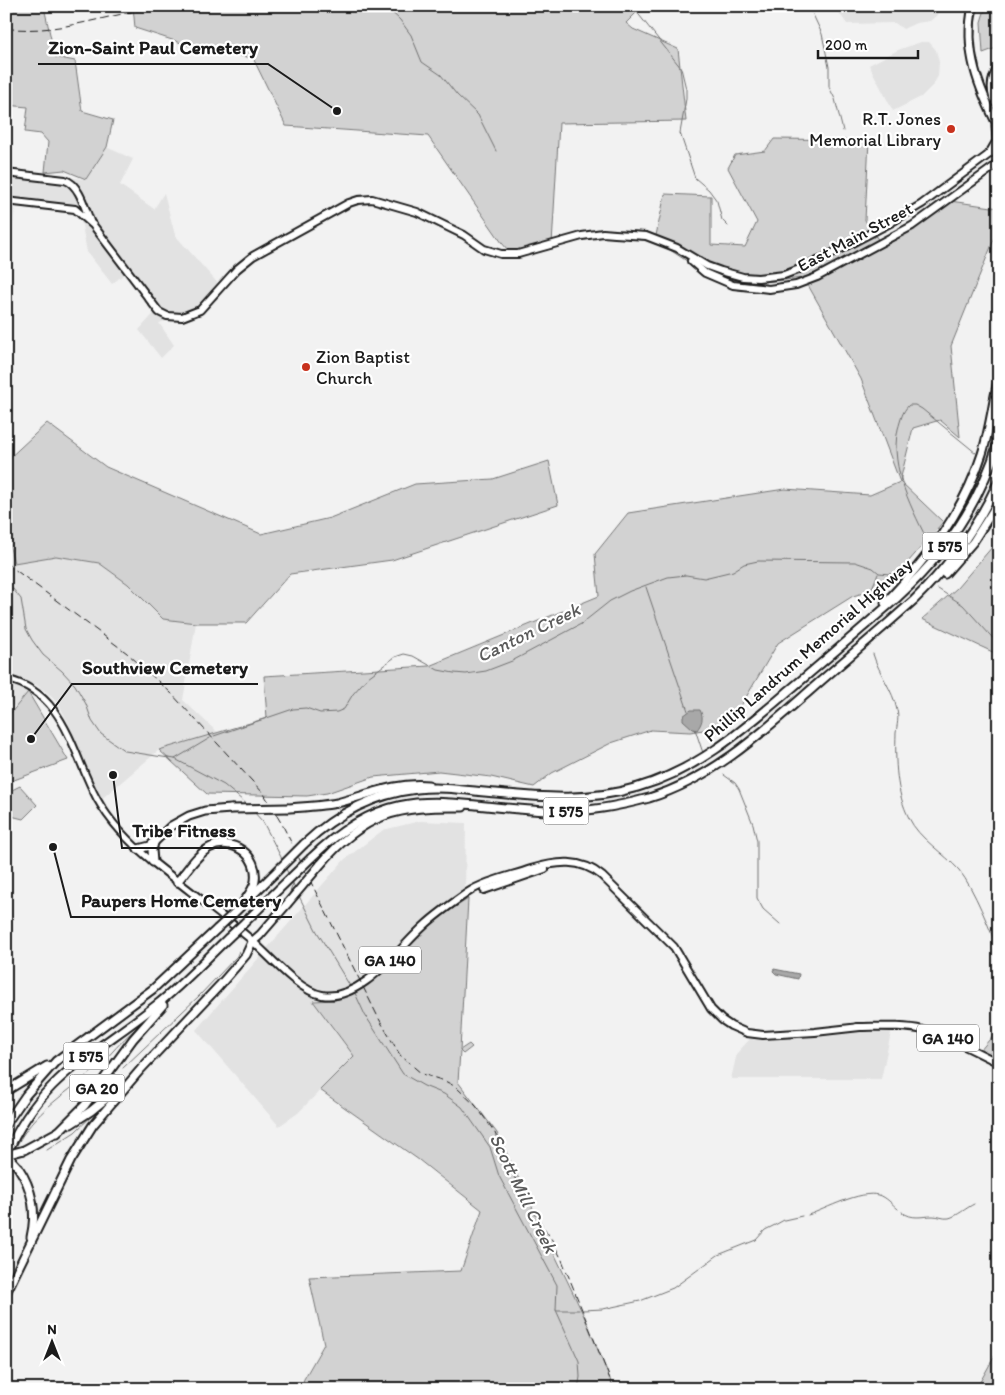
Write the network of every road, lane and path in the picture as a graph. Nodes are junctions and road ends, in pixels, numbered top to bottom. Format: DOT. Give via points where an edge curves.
graph roads {
  1 [pos="973,6"];
  2 [pos="999,68"];
  3 [pos="999,110"];
  4 [pos="994,120"];
  5 [pos="999,128"];
  6 [pos="999,147"];
  7 [pos="990,152"];
  8 [pos="998,163"];
  9 [pos="6,173"];
  10 [pos="6,201"];
  11 [pos="90,222"];
  12 [pos="662,242"];
  13 [pos="999,376"];
  14 [pos="999,440"];
  15 [pos="999,480"];
  16 [pos="999,501"];
  17 [pos="914,600"];
  18 [pos="861,629"];
  19 [pos="6,679"];
  20 [pos="460,790"];
  21 [pos="515,809"];
  22 [pos="154,843"];
  23 [pos="138,850"];
  24 [pos="153,862"];
  25 [pos="177,882"];
  26 [pos="242,904"];
  27 [pos="260,935"];
  28 [pos="252,942"];
  29 [pos="262,949"];
  30 [pos="188,976"];
  31 [pos="56,1061"];
  32 [pos="999,1063"];
  33 [pos="141,1069"];
  34 [pos="6,1091"];
  35 [pos="6,1124"];
  36 [pos="56,1133"];
  37 [pos="6,1155"];
  38 [pos="28,1247"];
  39 [pos="6,1293"];
  1 -- 4 [label="highway" via="970,32 972,62"];
  2 -- 3 [label="highway" via="992,88"];
  4 -- 5 [label="highway"];
  4 -- 7 [label="highway" via="997,140"];
  6 -- 7 [label="main road, East Main Street"];
  7 -- 12 [label="main road, East Main Street" via="922,204 810,265 784,275 758,278 731,275"];
  8 -- 12 [label="main road, East Main Street" via="912,226 817,277 789,287 763,289 733,285 706,272"];
  9 -- 11 [label="main road, East Main Street" via="72,183"];
  10 -- 11 [label="main road, East Main Street" via="75,209"];
  11 -- 12 [label="main road, East Main Street" via="159,312 174,317 200,310 253,256 358,200 377,199 416,212 464,235 484,249 501,254 518,254 571,238 603,233 646,236"];
  13 -- 18 [label="highway" via="982,453 958,509 920,565"];
  14 -- 18 [label="highway, Phillip Landrum Memorial Highway / I 575" via="978,492 945,546 908,587"];
  15 -- 17 [label="highway, Phillip Landrum Memorial Highway / I 575" via="961,547"];
  16 -- 17 [label="highway" via="961,557"];
  17 -- 21 [label="highway, Phillip Landrum Memorial Highway / I 575" via="740,750 696,778 658,795 607,808 556,812"];
  18 -- 20 [label="highway, Phillip Landrum Memorial Highway / I 575" via="734,737 705,758 672,775 630,789 575,798"];
  19 -- 23 [label="street" via="34,690 56,711 97,799 113,824"];
  20 -- 22 [label="highway, bridge" via="409,785 382,789 336,803 213,810 189,816 171,826"];
  20 -- 26 [label="highway, Phillip Landrum Memorial Highway / I 575, bridge" via="418,789 382,796 338,817 304,844"];
  21 -- 27 [label="highway, bridge" via="430,807 380,817 355,831 336,847"];
  21 -- 30 [label="highway, Phillip Landrum Memorial Highway / I 575, bridge" via="418,802 374,813 352,824 310,858"];
  22 -- 23 [label="highway"];
  22 -- 24 [label="highway"];
  23 -- 24 [label="street"];
  24 -- 25 [label="main road"];
  25 -- 26 [label="highway" via="206,850 220,844 235,846 250,858 255,870 254,885"];
  25 -- 28 [label="main road, GA 140"];
  26 -- 31 [label="highway, Phillip Landrum Memorial Highway / I 575, bridge" via="139,1000"];
  27 -- 28 [label="highway"];
  27 -- 29 [label="main road"];
  28 -- 29 [label="main road, GA 140"];
  28 -- 33 [label="highway" via="246,954 207,999"];
  29 -- 32 [label="main road, GA 140" via="308,990 322,996 338,995 375,974 431,919 470,891 550,864 578,863 595,870 674,947 705,998 730,1022 751,1030 769,1031 888,1026 923,1030"];
  30 -- 36 [label="highway, GA 20" via="133,1039 85,1105"];
  30 -- 37 [label="highway, Phillip Landrum Memorial Highway / I 575" via="157,1005 54,1083 25,1119"];
  31 -- 34 [label="highway, GA 20"];
  31 -- 35 [label="highway, Phillip Landrum Memorial Highway / I 575"];
  33 -- 36 [label="highway" via="103,1102"];
  33 -- 38 [label="highway" via="82,1140"];
  36 -- 37 [label="highway, GA 20, bridge" via="24,1150"];
  37 -- 38 [label="highway, bridge" via="18,1167 32,1203 33,1224"];
  38 -- 39 [label="highway"];
}
